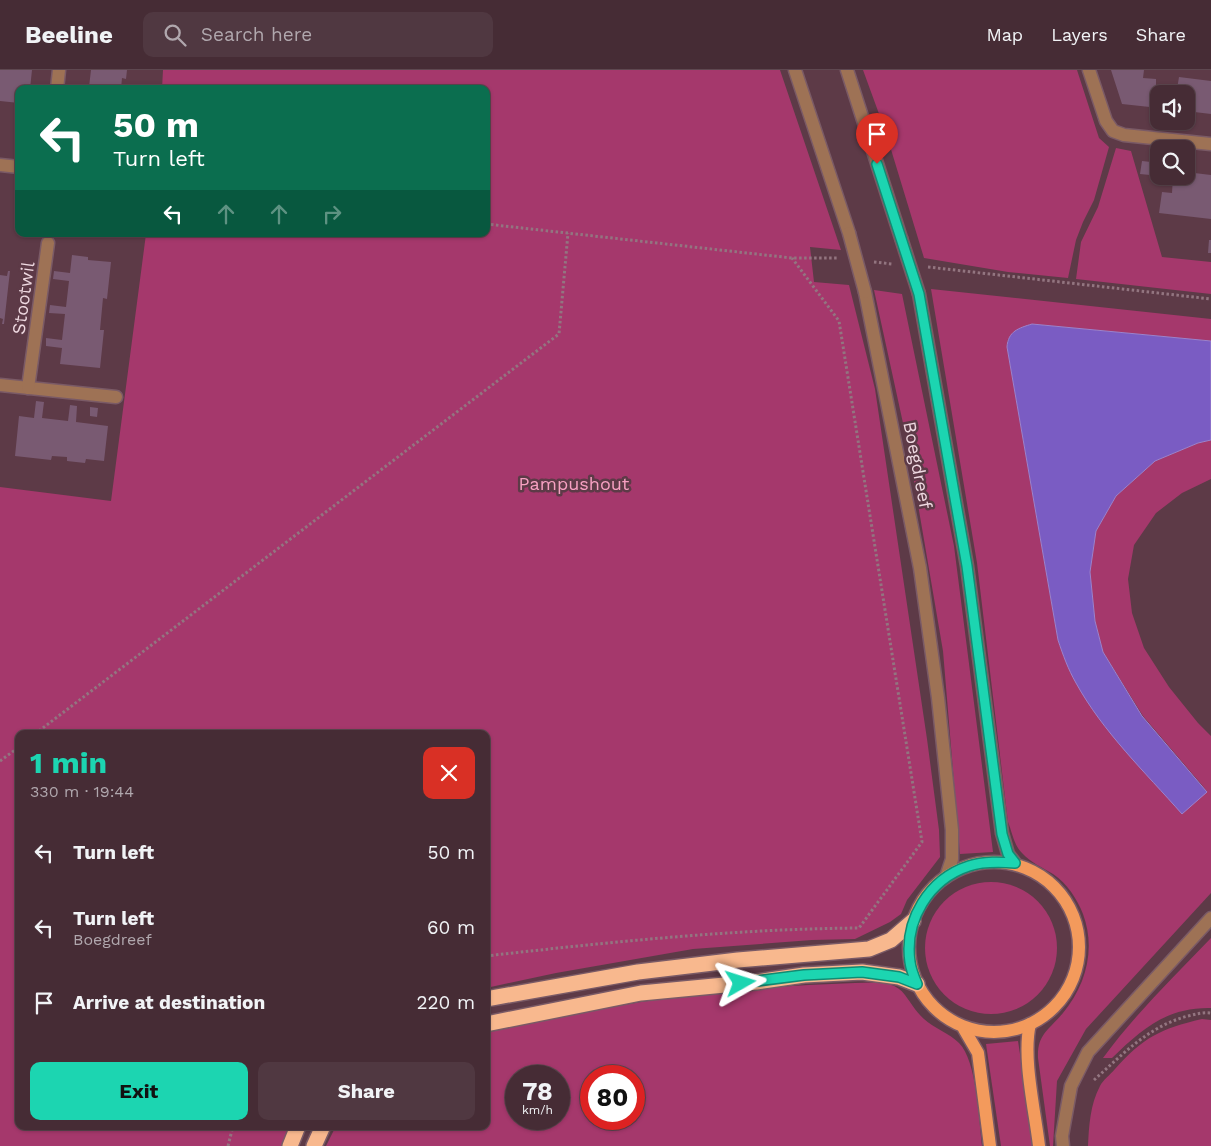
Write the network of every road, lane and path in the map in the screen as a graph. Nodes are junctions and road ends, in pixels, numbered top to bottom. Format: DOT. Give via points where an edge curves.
graph roads {
  1 [pos="59,70"];
  2 [pos="795,70"];
  3 [pos="848,70"];
  4 [pos="1089,70"];
  5 [pos="57,85"];
  6 [pos="1211,144"];
  7 [pos="0,165"];
  8 [pos="15,167"];
  9 [pos="568,233"];
  10 [pos="48,243"];
  11 [pos="792,258"];
  12 [pos="0,384"];
  13 [pos="28,388"];
  14 [pos="116,397"];
  15 [pos="41,730"];
  16 [pos="15,749"];
  17 [pos="0,761"];
  18 [pos="1015,863"];
  19 [pos="946,877"];
  20 [pos="1211,918"];
  21 [pos="913,920"];
  22 [pos="490,956"];
  23 [pos="917,984"];
  24 [pos="490,998"];
  25 [pos="1211,1013"];
  26 [pos="490,1023"];
  27 [pos="1030,1024"];
  28 [pos="964,1030"];
  29 [pos="1094,1081"];
  30 [pos="232,1130"];
  31 [pos="296,1130"];
  32 [pos="321,1130"];
  33 [pos="228,1146"];
  34 [pos="290,1146"];
  35 [pos="314,1146"];
  36 [pos="990,1146"];
  37 [pos="1039,1146"];
  38 [pos="1063,1146"];
  1 -- 5 [label="street"];
  2 -- 19 [label="street, Boegdreef, bridge" via="865,292 920,568 952,830 952,859"];
  3 -- 18 [label="street, Boegdreef, bridge" via="919,294 967,566 1002,834 1008,854"];
  4 -- 6 [label="street" via="1106,121 1113,131 1124,135"];
  7 -- 8 [label="street"];
  9 -- 15 [label="path" via="559,334"];
  10 -- 13 [label="street, Stootwil"];
  11 -- 22 [label="path" via="839,321 922,842 858,928 678,936"];
  12 -- 13 [label="street"];
  13 -- 14 [label="street"];
  16 -- 17 [label="path"];
  18 -- 19 [label="main road" via="970,866"];
  18 -- 27 [label="main road" via="1047,880 1066,900 1078,925 1079,955 1064,995 1048,1013"];
  19 -- 21 [label="main road" via="926,896"];
  20 -- 38 [label="street" via="1088,1052 1071,1086"];
  21 -- 23 [label="main road" via="910,964"];
  21 -- 24 [label="highway" via="891,940 869,949 638,972"];
  23 -- 26 [label="highway" via="899,977 862,972 804,975 641,993"];
  23 -- 28 [label="main road" via="930,1005"];
  25 -- 29 [label="path" via="1171,1020 1143,1036"];
  27 -- 28 [label="main road" via="1007,1032"];
  27 -- 37 [label="main road" via="1027,1058"];
  28 -- 36 [label="main road" via="978,1054"];
  30 -- 33 [label="path"];
  31 -- 34 [label="highway"];
  32 -- 35 [label="highway"];
}
